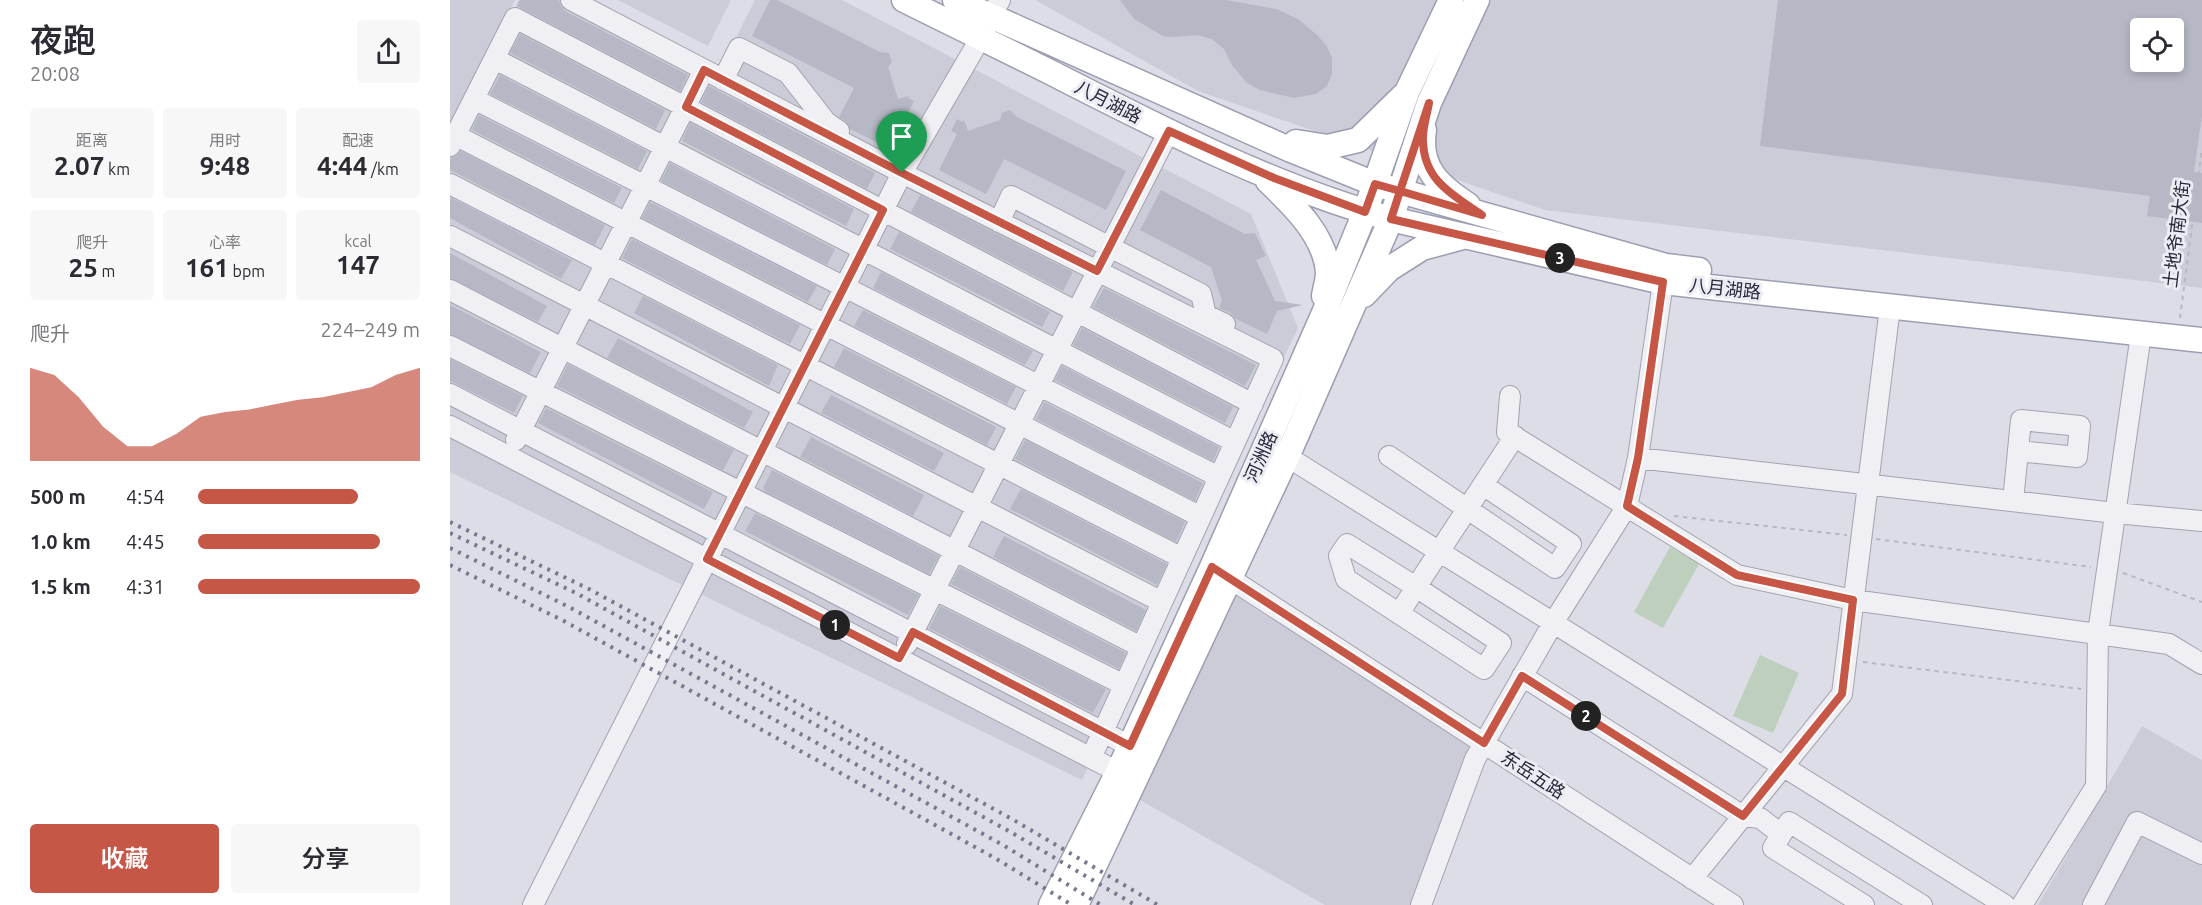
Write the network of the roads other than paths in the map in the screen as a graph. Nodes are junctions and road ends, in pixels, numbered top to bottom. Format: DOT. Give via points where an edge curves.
graph roads {
  1 [pos="571,0"];
  2 [pos="904,0"];
  3 [pos="955,0"];
  4 [pos="1451,0"];
  5 [pos="1477,0"];
  6 [pos="991,18"];
  7 [pos="495,58"];
  8 [pos="704,70"];
  9 [pos="723,80"];
  10 [pos="1407,92"];
  11 [pos="474,99"];
  12 [pos="1429,103"];
  13 [pos="686,107"];
  14 [pos="1169,131"];
  15 [pos="1264,138"];
  16 [pos="453,141"];
  17 [pos="665,147"];
  18 [pos="1257,171"];
  19 [pos="902,173"];
  20 [pos="450,184"];
  21 [pos="1375,184"];
  22 [pos="645,186"];
  23 [pos="1400,191"];
  24 [pos="883,210"];
  25 [pos="1365,212"];
  26 [pos="1482,215"];
  27 [pos="1391,219"];
  28 [pos="999,222"];
  29 [pos="626,223"];
  30 [pos="450,236"];
  31 [pos="1466,236"];
  32 [pos="1109,247"];
  33 [pos="863,249"];
  34 [pos="606,264"];
  35 [pos="1097,271"];
  36 [pos="1663,282"];
  37 [pos="844,287"];
  38 [pos="450,290"];
  39 [pos="585,305"];
  40 [pos="1890,307"];
  41 [pos="1077,311"];
  42 [pos="1348,318"];
  43 [pos="1320,322"];
  44 [pos="825,325"];
  45 [pos="2191,325"];
  46 [pos="2141,334"];
  47 [pos="2202,340"];
  48 [pos="450,346"];
  49 [pos="563,348"];
  50 [pos="1057,350"];
  51 [pos="1303,362"];
  52 [pos="805,365"];
  53 [pos="1039,385"];
  54 [pos="540,391"];
  55 [pos="450,394"];
  56 [pos="1510,396"];
  57 [pos="1253,404"];
  58 [pos="783,407"];
  59 [pos="1019,424"];
  60 [pos="450,426"];
  61 [pos="520,430"];
  62 [pos="1515,436"];
  63 [pos="1235,442"];
  64 [pos="1267,444"];
  65 [pos="762,451"];
  66 [pos="2018,451"];
  67 [pos="508,456"];
  68 [pos="1287,456"];
  69 [pos="1389,456"];
  70 [pos="1638,458"];
  71 [pos="999,464"];
  72 [pos="1220,477"];
  73 [pos="1868,484"];
  74 [pos="1483,485"];
  75 [pos="741,492"];
  76 [pos="2013,501"];
  77 [pos="1627,506"];
  78 [pos="977,507"];
  79 [pos="1467,509"];
  80 [pos="2115,513"];
  81 [pos="1201,517"];
  82 [pos="2202,521"];
  83 [pos="720,533"];
  84 [pos="955,551"];
  85 [pos="1439,551"];
  86 [pos="1182,558"];
  87 [pos="707,559"];
  88 [pos="1222,573"];
  89 [pos="1416,587"];
  90 [pos="935,590"];
  91 [pos="1853,600"];
  92 [pos="1162,602"];
  93 [pos="1399,614"];
  94 [pos="1553,623"];
  95 [pos="913,632"];
  96 [pos="2098,633"];
  97 [pos="1141,647"];
  98 [pos="899,658"];
  99 [pos="2202,664"];
  100 [pos="1522,676"];
  101 [pos="1124,686"];
  102 [pos="1103,731"];
  103 [pos="1484,743"];
  104 [pos="1130,746"];
  105 [pos="1091,758"];
  106 [pos="1784,767"];
  107 [pos="1118,772"];
  108 [pos="1743,816"];
  109 [pos="1781,834"];
  110 [pos="2202,854"];
  111 [pos="1868,871"];
  112 [pos="1692,879"];
  113 [pos="1857,901"];
  114 [pos="533,905"];
  115 [pos="1051,905"];
  116 [pos="1076,905"];
  117 [pos="1421,905"];
  118 [pos="1733,905"];
  119 [pos="1922,905"];
  120 [pos="2005,905"];
  121 [pos="2022,905"];
  122 [pos="2093,905"];
  1 -- 8 [label="street"];
  2 -- 6 [label="main road, 八月湖路"];
  3 -- 6 [label="main road, 八月湖路"];
  4 -- 10 [label="main road, 河洲路"];
  5 -- 12 [label="main road"];
  6 -- 14 [label="main road, 八月湖路"];
  6 -- 15 [label="main road, 八月湖路"];
  6 -- 19 [label="street"];
  7 -- 11 [label="street"];
  7 -- 13 [label="street" via="515,18"];
  7 -- 17 [label="street"];
  8 -- 9 [label="street"];
  8 -- 13 [label="street"];
  9 -- 19 [label="street"];
  9 -- 19 [label="street" via="739,48 788,73 826,122"];
  10 -- 15 [label="main road" via="1358,140 1328,147"];
  10 -- 21 [label="main road, 河洲路"];
  11 -- 16 [label="street"];
  11 -- 22 [label="street"];
  12 -- 23 [label="main road"];
  12 -- 26 [label="main road" via="1423,141 1430,172 1444,189"];
  13 -- 17 [label="street"];
  13 -- 24 [label="street"];
  14 -- 18 [label="main road, 八月湖路"];
  14 -- 32 [label="street"];
  15 -- 21 [label="main road, 八月湖路"];
  16 -- 29 [label="street"];
  17 -- 22 [label="street"];
  17 -- 33 [label="street"];
  18 -- 25 [label="main road, 八月湖路"];
  18 -- 43 [label="main road" via="1292,203 1319,239 1328,273"];
  19 -- 24 [label="street"];
  19 -- 28 [label="street"];
  20 -- 34 [label="street"];
  21 -- 23 [label="main road, 八月湖路"];
  21 -- 25 [label="main road, 河洲路"];
  22 -- 29 [label="street"];
  22 -- 37 [label="street"];
  23 -- 26 [label="main road, 八月湖路"];
  23 -- 27 [label="main road"];
  24 -- 33 [label="street"];
  24 -- 41 [label="street"];
  25 -- 27 [label="main road, 八月湖路"];
  25 -- 43 [label="main road, 河洲路"];
  26 -- 45 [label="main road, 八月湖路" via="1666,266"];
  27 -- 31 [label="main road, 八月湖路"];
  27 -- 42 [label="main road"];
  28 -- 32 [label="street" via="1011,196"];
  28 -- 35 [label="street"];
  29 -- 34 [label="street"];
  29 -- 44 [label="street"];
  30 -- 39 [label="street"];
  31 -- 36 [label="main road, 八月湖路"];
  31 -- 42 [label="main road" via="1422,248 1389,269 1370,286"];
  32 -- 35 [label="street"];
  32 -- 51 [label="street" via="1201,294 1206,315"];
  33 -- 37 [label="street"];
  33 -- 50 [label="street"];
  34 -- 39 [label="street"];
  34 -- 52 [label="street"];
  35 -- 41 [label="street"];
  35 -- 57 [label="street" via="1273,359"];
  36 -- 40 [label="main road, 八月湖路"];
  36 -- 70 [label="street"];
  37 -- 44 [label="street"];
  37 -- 53 [label="street"];
  38 -- 49 [label="street"];
  39 -- 49 [label="street"];
  39 -- 58 [label="street"];
  40 -- 46 [label="main road, 八月湖路"];
  40 -- 73 [label="street"];
  41 -- 50 [label="street"];
  41 -- 57 [label="street"];
  42 -- 68 [label="main road"];
  43 -- 51 [label="main road, 河洲路"];
  44 -- 52 [label="street"];
  44 -- 59 [label="street"];
  46 -- 47 [label="main road, 八月湖路"];
  46 -- 80 [label="street"];
  48 -- 54 [label="street"];
  49 -- 54 [label="street"];
  49 -- 65 [label="street"];
  50 -- 53 [label="street"];
  50 -- 63 [label="street"];
  51 -- 64 [label="main road, 河洲路"];
  52 -- 58 [label="street"];
  52 -- 71 [label="street"];
  53 -- 59 [label="street"];
  53 -- 72 [label="street"];
  54 -- 61 [label="street"];
  54 -- 75 [label="street"];
  55 -- 61 [label="street"];
  56 -- 62 [label="street" via="1508,432"];
  57 -- 63 [label="street"];
  58 -- 65 [label="street"];
  58 -- 78 [label="street"];
  59 -- 71 [label="street"];
  59 -- 81 [label="street"];
  60 -- 67 [label="street"];
  61 -- 67 [label="street"];
  61 -- 83 [label="street"];
  62 -- 74 [label="street"];
  62 -- 77 [label="street"];
  63 -- 72 [label="street"];
  64 -- 68 [label="street"];
  64 -- 88 [label="main road, 河洲路"];
  65 -- 75 [label="street"];
  65 -- 84 [label="street"];
  66 -- 76 [label="street"];
  67 -- 87 [label="street"];
  68 -- 85 [label="street"];
  68 -- 88 [label="main road"];
  69 -- 79 [label="street"];
  70 -- 73 [label="street"];
  70 -- 77 [label="street"];
  71 -- 78 [label="street"];
  71 -- 86 [label="street"];
  72 -- 81 [label="street"];
  73 -- 76 [label="street"];
  73 -- 91 [label="street"];
  74 -- 79 [label="street"];
  74 -- 79 [label="street" via="1571,544 1555,568"];
  75 -- 83 [label="street"];
  75 -- 90 [label="street"];
  76 -- 80 [label="street"];
  77 -- 91 [label="street" via="1737,575"];
  77 -- 94 [label="street"];
  78 -- 84 [label="street"];
  78 -- 92 [label="street"];
  79 -- 85 [label="street"];
  80 -- 82 [label="street"];
  80 -- 96 [label="street"];
  81 -- 86 [label="street"];
  83 -- 87 [label="street"];
  83 -- 95 [label="street"];
  84 -- 90 [label="street"];
  84 -- 97 [label="street"];
  85 -- 89 [label="street"];
  85 -- 94 [label="street"];
  86 -- 92 [label="street"];
  87 -- 98 [label="street"];
  87 -- 114 [label="street"];
  88 -- 103 [label="street, 东岳五路"];
  88 -- 104 [label="main road, 河洲路"];
  88 -- 116 [label="main road"];
  89 -- 93 [label="street"];
  89 -- 93 [label="street" via="1347,544 1339,556 1346,579"];
  89 -- 93 [label="street" via="1501,643 1484,669"];
  90 -- 95 [label="street"];
  90 -- 101 [label="street"];
  91 -- 96 [label="street"];
  91 -- 106 [label="street" via="1842,694"];
  92 -- 97 [label="street"];
  94 -- 100 [label="street"];
  94 -- 106 [label="street"];
  95 -- 98 [label="street"];
  95 -- 102 [label="street"];
  96 -- 99 [label="street" via="2169,644"];
  96 -- 121 [label="street" via="2096,786"];
  97 -- 101 [label="street"];
  98 -- 105 [label="street"];
  100 -- 103 [label="street"];
  100 -- 108 [label="street"];
  101 -- 102 [label="street"];
  102 -- 104 [label="street"];
  102 -- 105 [label="street"];
  103 -- 112 [label="street, 东岳五路"];
  103 -- 117 [label="street"];
  104 -- 107 [label="main road, 河洲路"];
  105 -- 107 [label="street"];
  106 -- 108 [label="street"];
  106 -- 120 [label="street"];
  107 -- 115 [label="main road, 河洲路"];
  108 -- 109 [label="street" via="1760,818"];
  108 -- 112 [label="street"];
  109 -- 111 [label="street" via="1789,822"];
  109 -- 113 [label="street" via="1773,848"];
  110 -- 122 [label="street" via="2137,822"];
  111 -- 113 [label="street"];
  111 -- 119 [label="street"];
  112 -- 118 [label="street, 东岳五路"];
}
